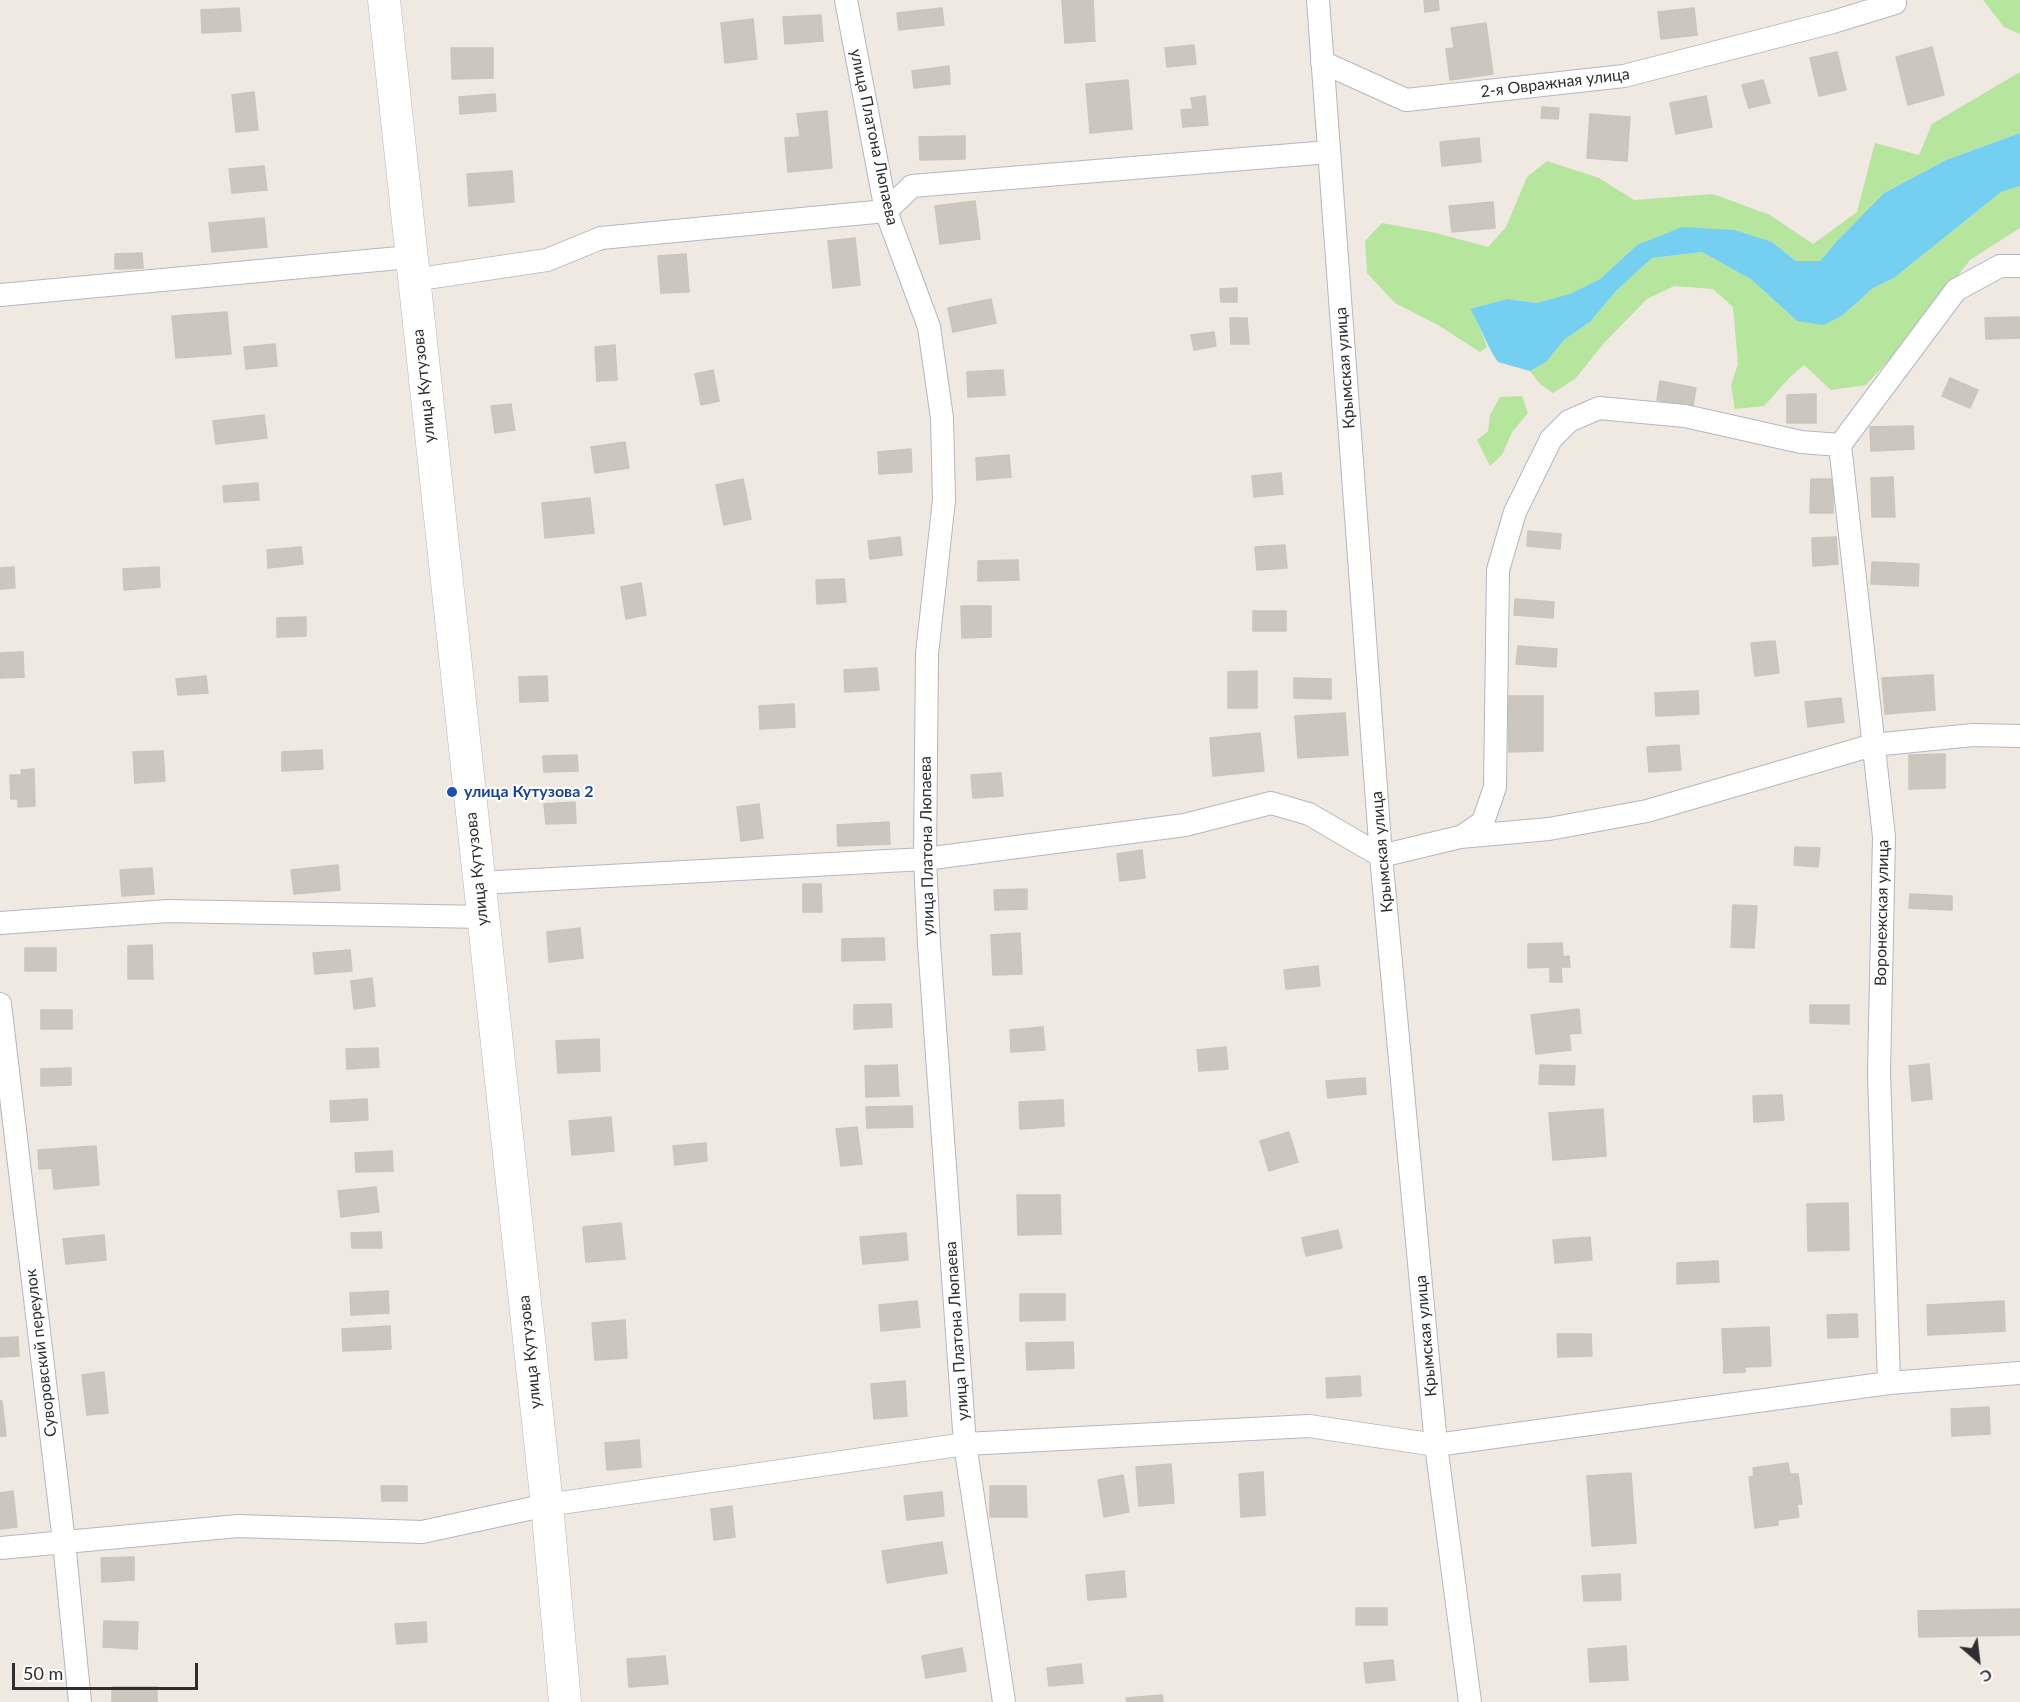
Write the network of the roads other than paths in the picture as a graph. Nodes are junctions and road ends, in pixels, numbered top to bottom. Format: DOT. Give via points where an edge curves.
graph roads {
  1 [pos="384,0"];
  2 [pos="846,0"];
  3 [pos="1318,0"];
  4 [pos="1895,3"];
  5 [pos="1322,62"];
  6 [pos="1329,152"];
  7 [pos="886,211"];
  8 [pos="2020,266"];
  9 [pos="411,268"];
  10 [pos="0,295"];
  11 [pos="1840,445"];
  12 [pos="2020,736"];
  13 [pos="1874,745"];
  14 [pos="1460,837"];
  15 [pos="1382,856"];
  16 [pos="925,859"];
  17 [pos="479,883"];
  18 [pos="483,917"];
  19 [pos="0,923"];
  20 [pos="0,1004"];
  21 [pos="2020,1373"];
  22 [pos="1889,1383"];
  23 [pos="965,1444"];
  24 [pos="1436,1445"];
  25 [pos="547,1505"];
  26 [pos="64,1542"];
  27 [pos="0,1548"];
  28 [pos="80,1702"];
  29 [pos="565,1702"];
  30 [pos="1004,1702"];
  31 [pos="1470,1702"];
  1 -- 9 [label="street, улица Кутузова"];
  2 -- 7 [label="street, улица Платона Люпаева"];
  3 -- 5 [label="street, Крымская улица"];
  4 -- 5 [label="street, 2-я Овражная улица" via="1624,76 1406,99"];
  5 -- 6 [label="street, Крымская улица"];
  6 -- 7 [label="street" via="912,186"];
  6 -- 15 [label="street, Крымская улица"];
  7 -- 9 [label="street" via="601,238 547,260"];
  7 -- 16 [label="street, улица Платона Люпаева" via="929,327 942,418 944,500 927,654"];
  8 -- 11 [label="street" via="2000,266 1956,290"];
  9 -- 10 [label="street"];
  9 -- 17 [label="street, улица Кутузова"];
  11 -- 13 [label="street, Воронежская улица"];
  11 -- 14 [label="street" via="1801,442 1685,416 1599,408 1569,421 1551,439 1515,512 1498,570 1495,787 1483,822"];
  12 -- 13 [label="street" via="1973,735"];
  13 -- 14 [label="street" via="1647,811 1549,829"];
  13 -- 22 [label="street, Воронежская улица" via="1884,837 1879,1073"];
  14 -- 15 [label="street"];
  15 -- 16 [label="street" via="1309,814 1271,802 1185,825"];
  15 -- 24 [label="street, Крымская улица"];
  16 -- 17 [label="street"];
  16 -- 23 [label="street, улица Платона Люпаева"];
  17 -- 18 [label="street, улица Кутузова"];
  18 -- 19 [label="street" via="168,911"];
  18 -- 25 [label="street, улица Кутузова"];
  20 -- 26 [label="street, Суворовский переулок"];
  21 -- 22 [label="street"];
  22 -- 24 [label="street"];
  23 -- 24 [label="street" via="1309,1426"];
  23 -- 25 [label="street"];
  23 -- 30 [label="street, улица Платона Люпаева"];
  24 -- 31 [label="street, Крымская улица"];
  25 -- 26 [label="street" via="422,1532 238,1526"];
  25 -- 29 [label="street, улица Кутузова"];
  26 -- 27 [label="street"];
  26 -- 28 [label="street, Суворовский переулок"];
}
